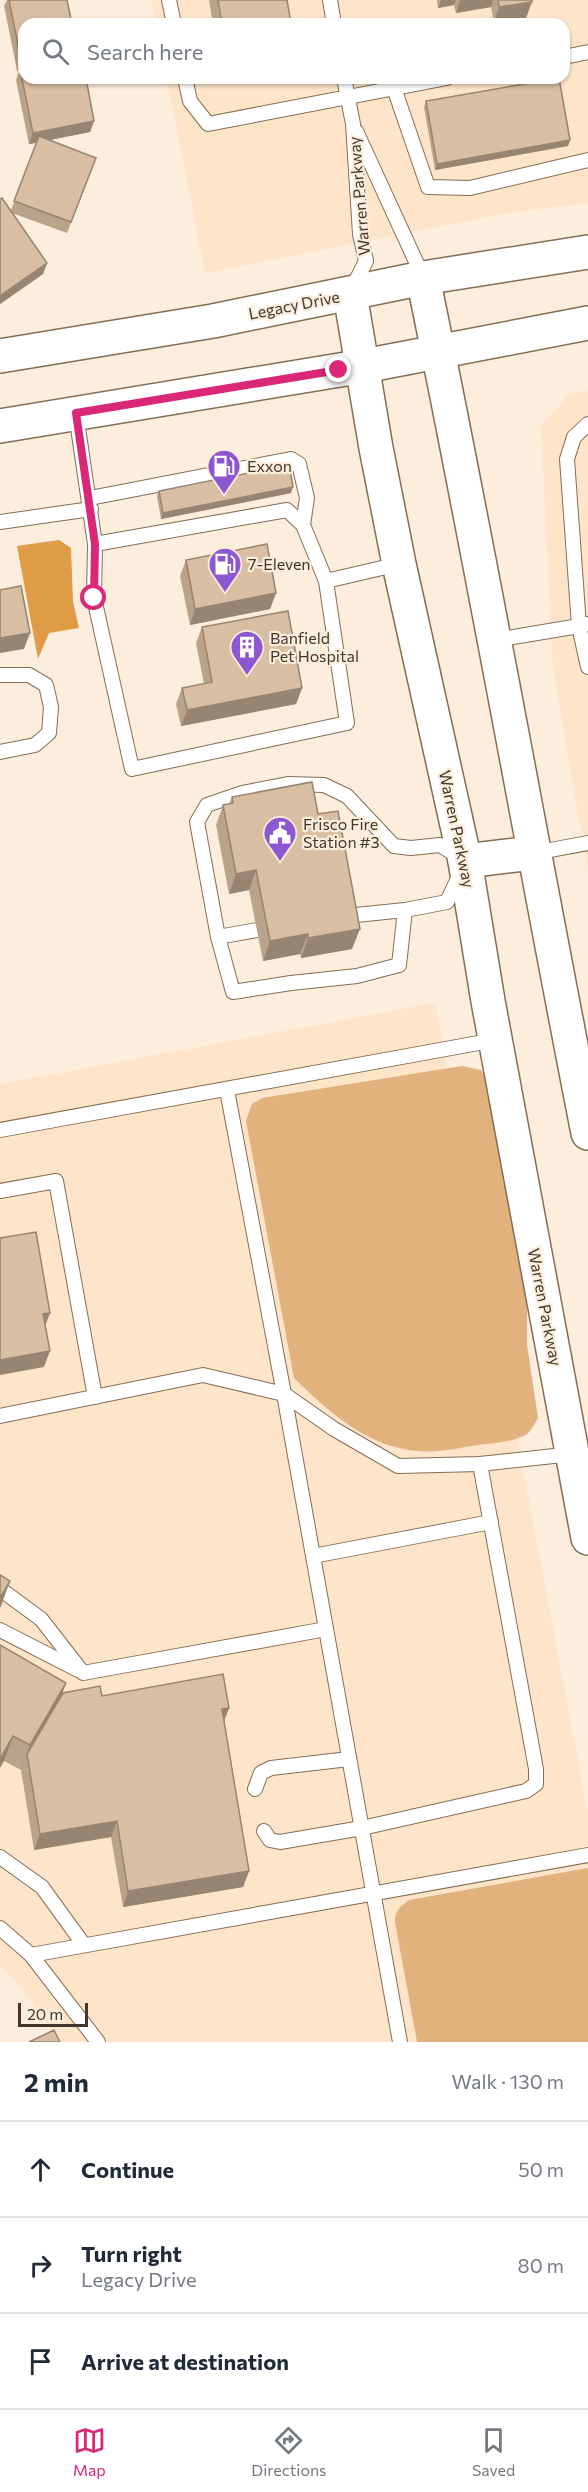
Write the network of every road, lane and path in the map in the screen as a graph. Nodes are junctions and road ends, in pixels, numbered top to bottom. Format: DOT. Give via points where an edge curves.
graph roads {
  1 [pos="169,0"];
  2 [pos="330,0"];
  3 [pos="173,18"];
  4 [pos="333,18"];
  5 [pos="588,52"];
  6 [pos="570,56"];
  7 [pos="186,84"];
  8 [pos="345,84"];
  9 [pos="415,84"];
  10 [pos="394,88"];
  11 [pos="347,97"];
  12 [pos="353,124"];
  13 [pos="588,159"];
  14 [pos="588,252"];
  15 [pos="423,278"];
  16 [pos="350,294"];
  17 [pos="588,323"];
  18 [pos="439,352"];
  19 [pos="0,356"];
  20 [pos="363,366"];
  21 [pos="76,413"];
  22 [pos="588,424"];
  23 [pos="0,426"];
  24 [pos="91,504"];
  25 [pos="0,522"];
  26 [pos="303,525"];
  27 [pos="95,544"];
  28 [pos="399,564"];
  29 [pos="326,580"];
  30 [pos="584,624"];
  31 [pos="495,640"];
  32 [pos="588,667"];
  33 [pos="0,675"];
  34 [pos="0,752"];
  35 [pos="588,843"];
  36 [pos="533,853"];
  37 [pos="465,861"];
  38 [pos="405,910"];
  39 [pos="346,916"];
  40 [pos="257,930"];
  41 [pos="218,937"];
  42 [pos="495,1040"];
  43 [pos="227,1090"];
  44 [pos="0,1130"];
  45 [pos="588,1133"];
  46 [pos="0,1191"];
  47 [pos="284,1394"];
  48 [pos="95,1397"];
  49 [pos="0,1416"];
  50 [pos="572,1454"];
  51 [pos="480,1464"];
  52 [pos="491,1522"];
  53 [pos="588,1538"];
  54 [pos="313,1556"];
  55 [pos="0,1589"];
  56 [pos="326,1629"];
  57 [pos="0,1630"];
  58 [pos="83,1672"];
  59 [pos="349,1759"];
  60 [pos="255,1789"];
  61 [pos="362,1828"];
  62 [pos="264,1831"];
  63 [pos="588,1855"];
  64 [pos="0,1857"];
  65 [pos="373,1894"];
  66 [pos="0,1928"];
  67 [pos="84,1945"];
  68 [pos="31,1955"];
  69 [pos="98,2042"];
  70 [pos="400,2042"];
  1 -- 3 [label="lane"];
  2 -- 4 [label="lane"];
  5 -- 6 [label="lane"];
  7 -- 11 [label="lane" via="190,101 208,124"];
  8 -- 11 [label="lane, Warren Parkway"];
  9 -- 10 [label="lane"];
  10 -- 11 [label="lane"];
  10 -- 13 [label="lane" via="428,187 470,188"];
  11 -- 12 [label="lane, Warren Parkway"];
  12 -- 15 [label="lane, Warren Parkway"];
  12 -- 16 [label="lane, Warren Parkway" via="360,234 366,261"];
  14 -- 15 [label="main road, Legacy Drive"];
  15 -- 16 [label="main road, Legacy Drive"];
  15 -- 18 [label="main road, Warren Parkway"];
  16 -- 19 [label="main road, Legacy Drive"];
  16 -- 20 [label="main road, Warren Parkway"];
  17 -- 18 [label="main road"];
  18 -- 20 [label="main road"];
  18 -- 31 [label="main road, Warren Parkway"];
  20 -- 21 [label="main road"];
  20 -- 28 [label="main road, Warren Parkway"];
  21 -- 23 [label="main road"];
  21 -- 24 [label="lane"];
  22 -- 30 [label="lane" via="574,437 567,459"];
  24 -- 25 [label="lane"];
  24 -- 26 [label="lane" via="291,459 299,464 306,498"];
  24 -- 27 [label="lane"];
  26 -- 27 [label="lane" via="286,510"];
  26 -- 29 [label="lane"];
  27 -- 29 [label="lane" via="94,598 132,769 347,723"];
  28 -- 29 [label="lane"];
  28 -- 37 [label="main road, Warren Parkway"];
  30 -- 31 [label="lane"];
  30 -- 32 [label="lane"];
  31 -- 36 [label="main road, Warren Parkway"];
  33 -- 34 [label="lane" via="29,675 46,685 51,707 49,732 35,745"];
  35 -- 36 [label="lane"];
  36 -- 37 [label="main road"];
  36 -- 45 [label="main road, Warren Parkway"];
  37 -- 38 [label="lane" via="447,902"];
  37 -- 41 [label="lane" via="440,845 393,846 347,796 324,785 288,784 242,793 207,805 197,822"];
  37 -- 42 [label="main road, Warren Parkway"];
  38 -- 39 [label="lane"];
  38 -- 41 [label="lane" via="399,965 357,976 233,992"];
  40 -- 41 [label="lane"];
  42 -- 43 [label="lane"];
  42 -- 50 [label="main road, Warren Parkway"];
  43 -- 44 [label="lane"];
  43 -- 47 [label="lane"];
  46 -- 48 [label="lane" via="56,1181"];
  47 -- 48 [label="lane" via="203,1375"];
  47 -- 51 [label="lane" via="398,1466"];
  47 -- 54 [label="lane"];
  48 -- 49 [label="lane"];
  50 -- 51 [label="lane"];
  50 -- 53 [label="main road, Warren Parkway"];
  51 -- 52 [label="lane"];
  52 -- 54 [label="lane"];
  52 -- 61 [label="lane" via="536,1784 526,1791"];
  54 -- 56 [label="lane"];
  55 -- 58 [label="lane" via="41,1619"];
  56 -- 58 [label="lane"];
  56 -- 59 [label="lane"];
  57 -- 58 [label="lane"];
  59 -- 60 [label="lane" via="271,1768 261,1773"];
  59 -- 61 [label="lane"];
  61 -- 62 [label="lane" via="280,1842 270,1840"];
  61 -- 65 [label="lane"];
  63 -- 65 [label="lane"];
  64 -- 67 [label="lane" via="42,1887"];
  65 -- 67 [label="lane"];
  65 -- 70 [label="lane"];
  66 -- 68 [label="lane"];
  67 -- 68 [label="lane"];
  68 -- 69 [label="lane"];
}
